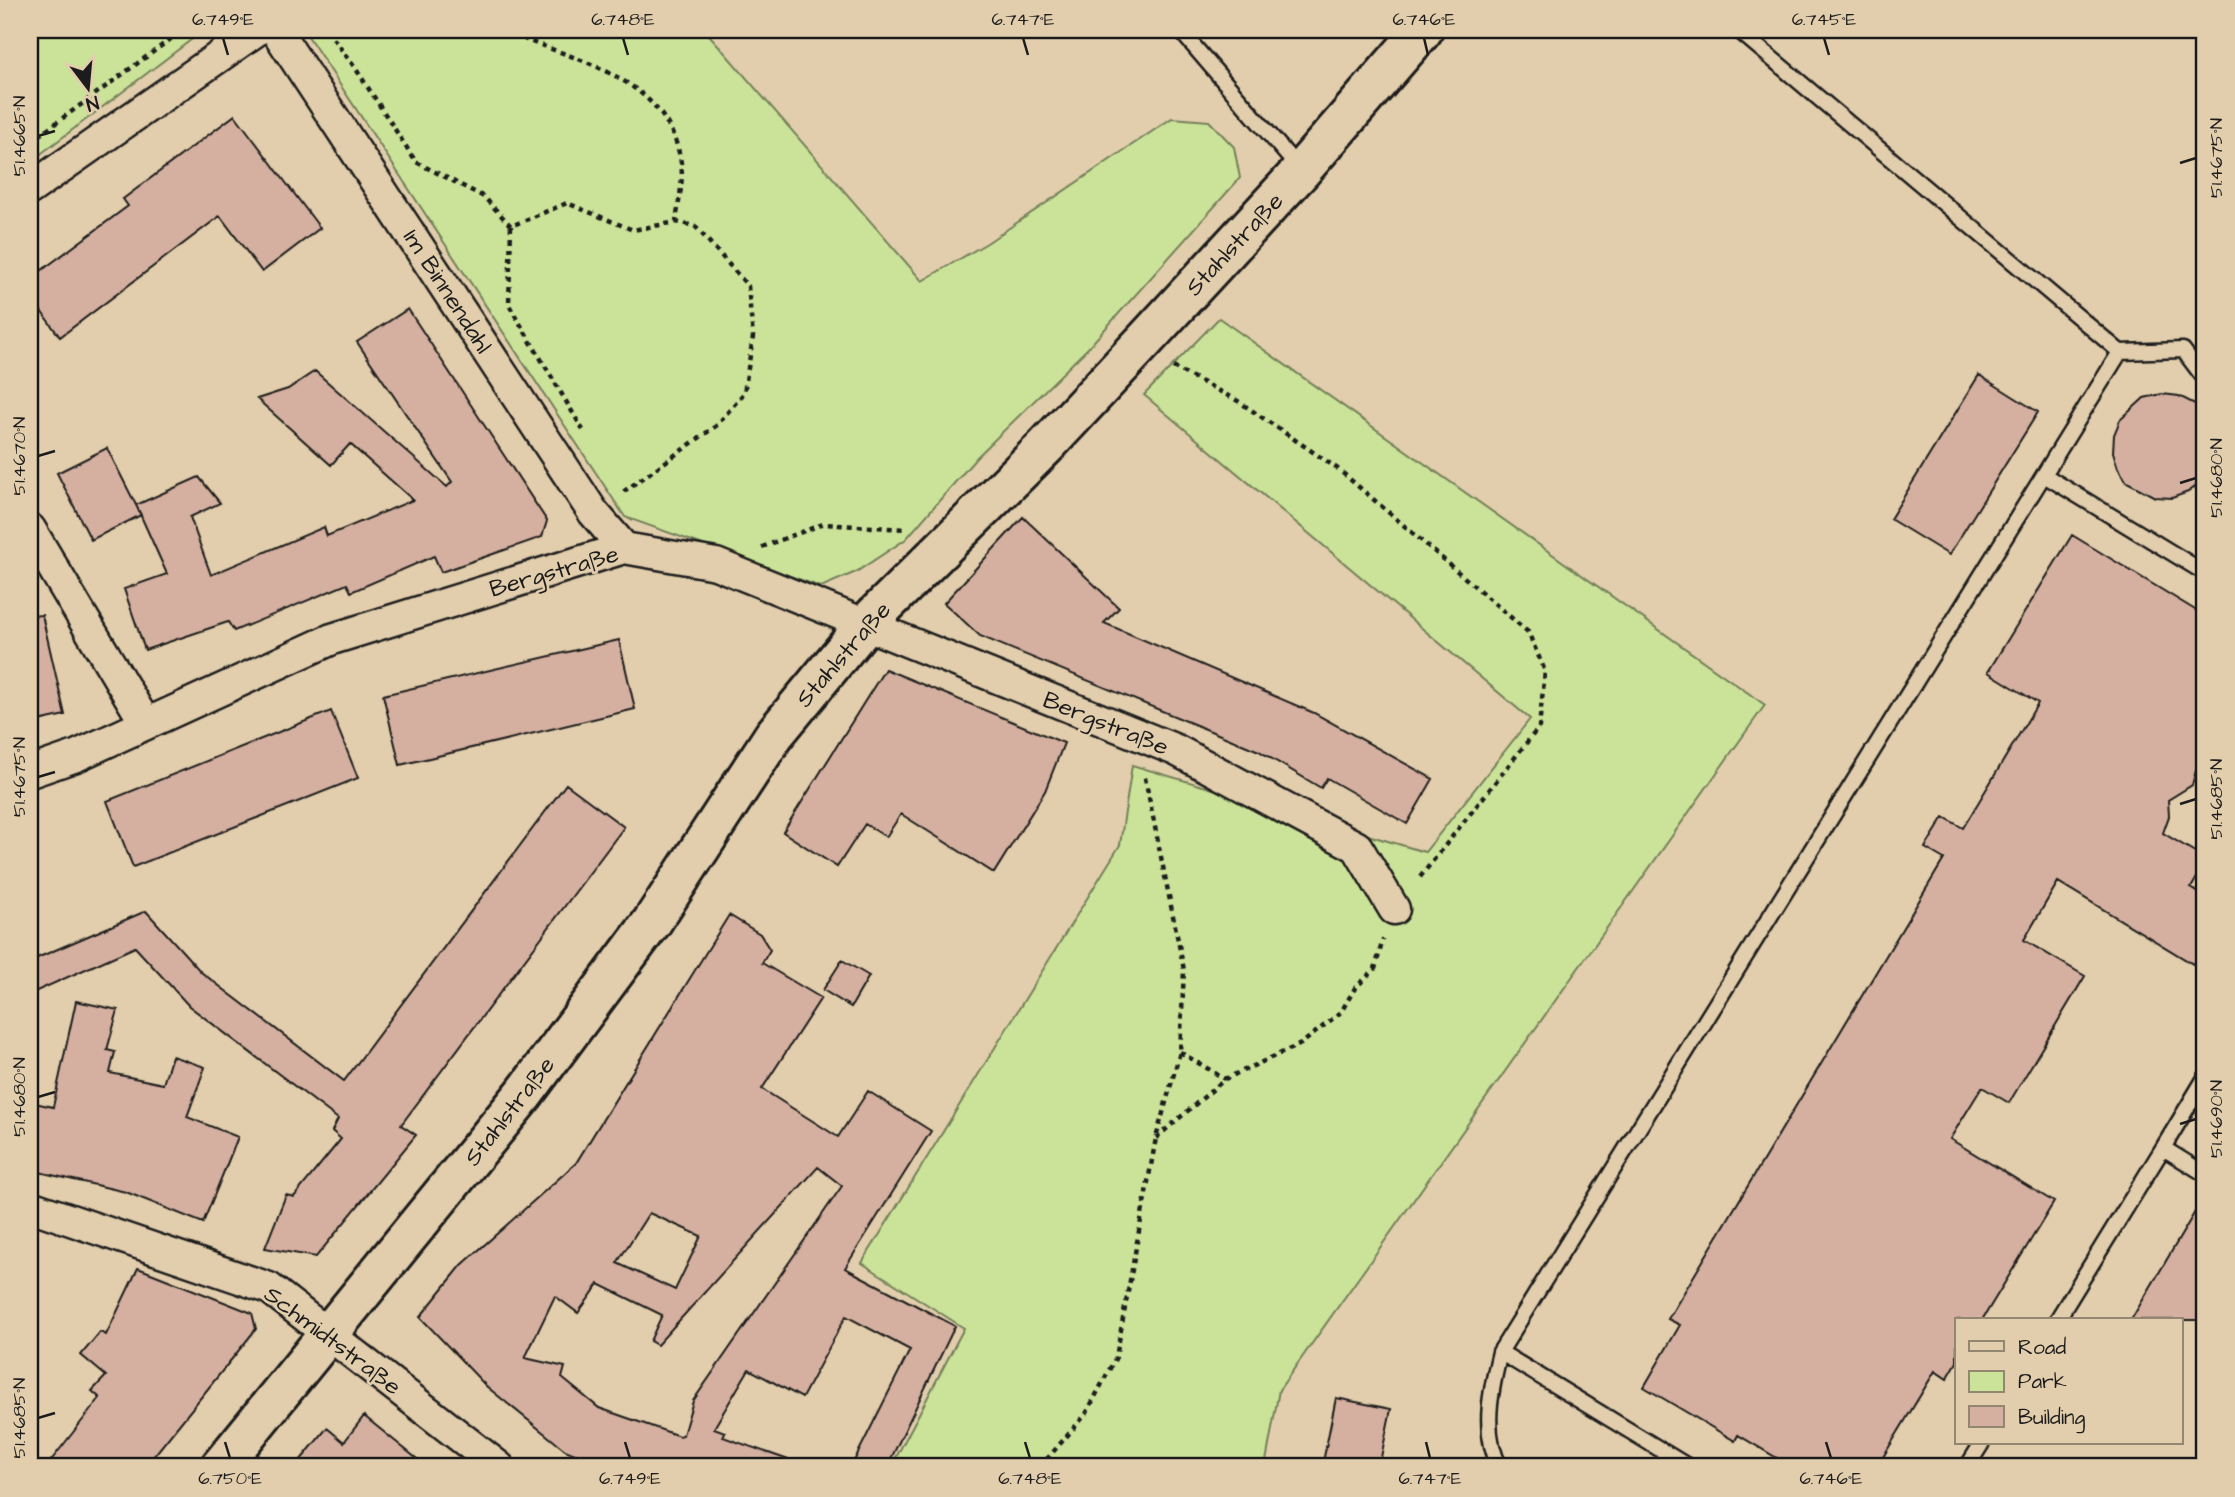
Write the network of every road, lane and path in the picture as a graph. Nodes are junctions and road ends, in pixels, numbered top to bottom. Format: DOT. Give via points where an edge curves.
graph roads {
  1 [pos="183,30"];
  2 [pos="257,30"];
  3 [pos="276,30"];
  4 [pos="327,30"];
  5 [pos="516,30"];
  6 [pos="1180,30"];
  7 [pos="1423,30"];
  8 [pos="1738,30"];
  9 [pos="30,142"];
  10 [pos="1301,171"];
  11 [pos="30,190"];
  12 [pos="676,222"];
  13 [pos="511,226"];
  14 [pos="1146,339"];
  15 [pos="2120,352"];
  16 [pos="2205,379"];
  17 [pos="586,435"];
  18 [pos="2044,475"];
  19 [pos="614,482"];
  20 [pos="621,494"];
  21 [pos="593,512"];
  22 [pos="30,529"];
  23 [pos="956,533"];
  24 [pos="624,548"];
  25 [pos="716,564"];
  26 [pos="2205,573"];
  27 [pos="864,626"];
  28 [pos="146,724"];
  29 [pos="1176,750"];
  30 [pos="30,772"];
  31 [pos="1394,909"];
  32 [pos="1180,1052"];
  33 [pos="2205,1078"];
  34 [pos="1224,1079"];
  35 [pos="1156,1138"];
  36 [pos="2163,1148"];
  37 [pos="2205,1174"];
  38 [pos="30,1206"];
  39 [pos="2058,1318"];
  40 [pos="330,1333"];
  41 [pos="1500,1352"];
  42 [pos="1981,1444"];
  43 [pos="220,1467"];
  44 [pos="499,1467"];
  45 [pos="1040,1467"];
  46 [pos="1500,1467"];
  47 [pos="1689,1467"];
  48 [pos="1966,1467"];
  1 -- 9 [label="path"];
  2 -- 11 [label="street"];
  3 -- 21 [label="street, Im Binnendahl"];
  4 -- 13 [label="path" via="416,162 484,197"];
  5 -- 12 [label="path" via="526,40 624,78 667,121 682,164"];
  6 -- 10 [label="lane"];
  7 -- 10 [label="street, Stahlstraße"];
  8 -- 15 [label="lane"];
  10 -- 14 [label="street, Stahlstraße"];
  12 -- 13 [label="path" via="634,230 566,203"];
  12 -- 20 [label="path" via="695,226 748,286 753,337 744,393 716,426"];
  13 -- 17 [label="path" via="509,305"];
  14 -- 23 [label="street, Stahlstraße"];
  14 -- 31 [label="path" via="1168,364 1238,401 1338,469 1528,632 1545,671 1539,727"];
  15 -- 16 [label="lane" via="2183,350"];
  15 -- 18 [label="lane"];
  18 -- 26 [label="lane"];
  18 -- 41 [label="lane"];
  19 -- 20 [label="path"];
  20 -- 21 [label="path"];
  21 -- 24 [label="street, Im Binnendahl"];
  22 -- 28 [label="street"];
  23 -- 25 [label="path" via="822,524"];
  23 -- 27 [label="street, Stahlstraße"];
  24 -- 25 [label="street, Bergstraße"];
  24 -- 28 [label="street, Bergstraße" via="332,639"];
  25 -- 27 [label="street, Bergstraße"];
  27 -- 29 [label="street, Bergstraße"];
  27 -- 40 [label="street, Stahlstraße" via="774,736 652,922 524,1094"];
  28 -- 30 [label="street, Bergstraße" via="76,757"];
  29 -- 31 [label="street, Bergstraße" via="1357,846"];
  29 -- 32 [label="path" via="1142,759 1184,970"];
  31 -- 34 [label="path" via="1375,969 1355,988 1341,1012 1301,1044"];
  32 -- 34 [label="path"];
  32 -- 35 [label="path"];
  33 -- 36 [label="lane"];
  34 -- 35 [label="path"];
  35 -- 45 [label="path" via="1116,1357 1086,1414"];
  36 -- 37 [label="lane"];
  36 -- 39 [label="lane"];
  38 -- 40 [label="street, Schmidtstraße" via="269,1288"];
  40 -- 43 [label="street, Stahlstraße"];
  40 -- 44 [label="street, Schmidtstraße"];
  41 -- 46 [label="lane" via="1488,1401 1494,1456"];
  41 -- 47 [label="lane"];
  42 -- 48 [label="lane"];
}
